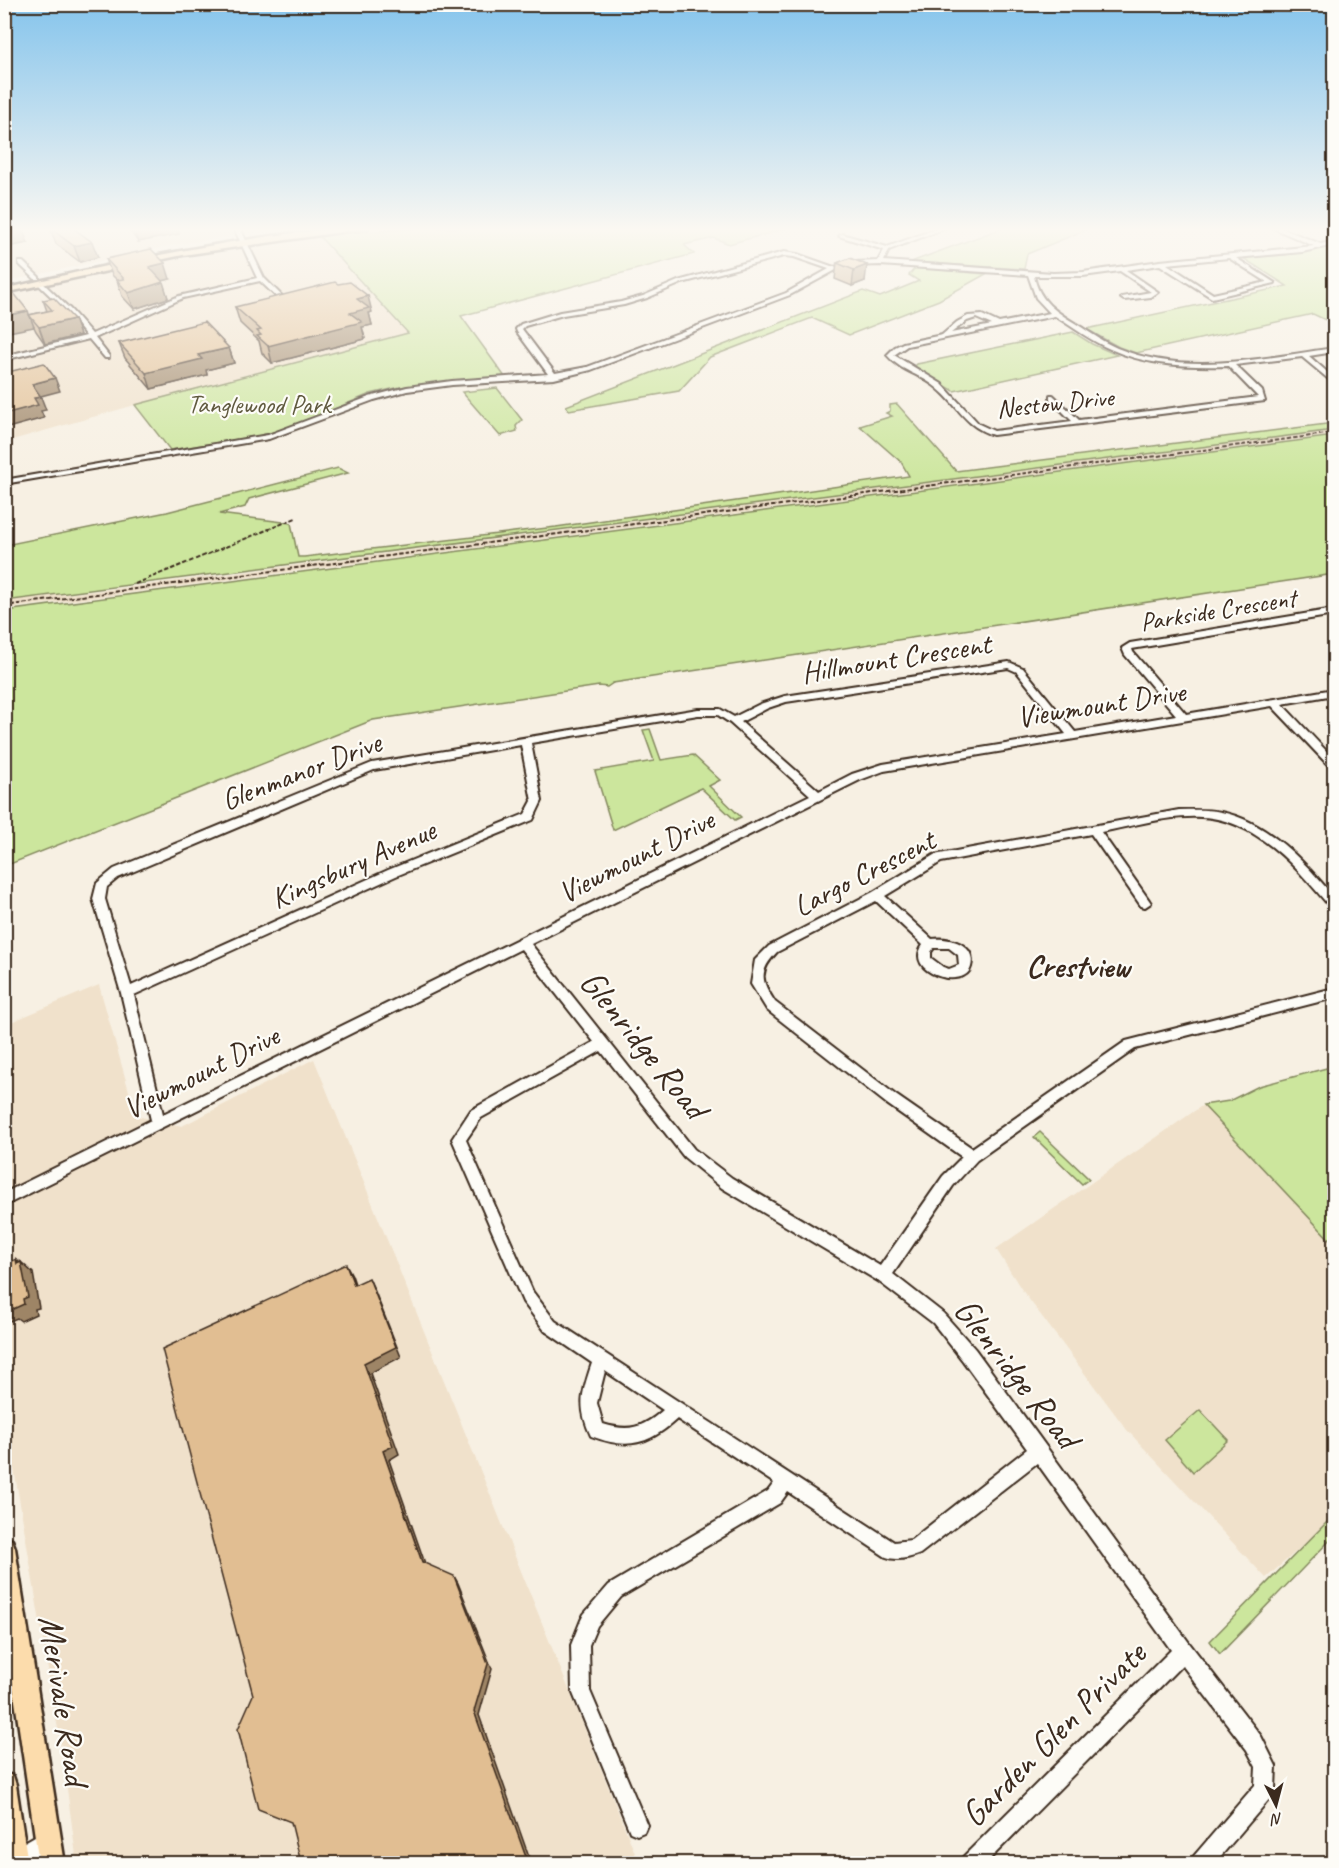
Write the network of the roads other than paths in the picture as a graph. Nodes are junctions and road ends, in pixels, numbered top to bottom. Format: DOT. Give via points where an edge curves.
graph roads {
  1 [pos="71,315"];
  2 [pos="140,315"];
  3 [pos="555,315"];
  4 [pos="732,315"];
  5 [pos="975,315"];
  6 [pos="982,315"];
  7 [pos="1049,315"];
  8 [pos="1057,315"];
  9 [pos="998,325"];
  10 [pos="943,336"];
  11 [pos="91,337"];
  12 [pos="1335,350"];
  13 [pos="1303,354"];
  14 [pos="107,357"];
  15 [pos="4,358"];
  16 [pos="1230,364"];
  17 [pos="554,377"];
  18 [pos="1335,381"];
  19 [pos="1053,397"];
  20 [pos="1165,401"];
  21 [pos="1176,411"];
  22 [pos="1077,422"];
  23 [pos="4,482"];
  24 [pos="1335,612"];
  25 [pos="1335,692"];
  26 [pos="1274,702"];
  27 [pos="1184,718"];
  28 [pos="734,721"];
  29 [pos="1073,736"];
  30 [pos="526,742"];
  31 [pos="1335,765"];
  32 [pos="817,795"];
  33 [pos="1094,830"];
  34 [pos="877,894"];
  35 [pos="1145,903"];
  36 [pos="1335,904"];
  37 [pos="523,943"];
  38 [pos="930,944"];
  39 [pos="127,993"];
  40 [pos="1335,993"];
  41 [pos="601,1045"];
  42 [pos="158,1122"];
  43 [pos="972,1156"];
  44 [pos="4,1200"];
  45 [pos="883,1276"];
  46 [pos="602,1360"];
  47 [pos="675,1409"];
  48 [pos="1037,1452"];
  49 [pos="785,1482"];
  50 [pos="4,1548"];
  51 [pos="1183,1651"];
  52 [pos="4,1785"];
  53 [pos="637,1825"];
  54 [pos="49,1838"];
  55 [pos="12,1862"];
  56 [pos="52,1863"];
  57 [pos="970,1863"];
  58 [pos="1200,1863"];
  1 -- 11 [label="street"];
  2 -- 11 [label="street"];
  3 -- 17 [label="street" via="519,329"];
  4 -- 17 [label="street" via="589,369"];
  5 -- 10 [label="street, Nestow Drive"];
  6 -- 9 [label="street, Nestow Drive"];
  7 -- 9 [label="street, Nestow Drive"];
  8 -- 16 [label="street" via="1106,345 1146,359"];
  9 -- 10 [label="street, Nestow Drive"];
  10 -- 22 [label="street, Nestow Drive" via="905,344 890,355 939,386 976,426 993,433"];
  11 -- 14 [label="street"];
  11 -- 15 [label="street"];
  12 -- 13 [label="street"];
  13 -- 16 [label="street"];
  13 -- 18 [label="street"];
  16 -- 21 [label="street, Nestow Drive" via="1262,399"];
  17 -- 23 [label="street" via="408,388 358,402 269,437"];
  19 -- 22 [label="street"];
  20 -- 21 [label="street"];
  21 -- 22 [label="street, Nestow Drive"];
  24 -- 27 [label="street, Parkside Crescent" via="1127,648"];
  25 -- 26 [label="street, Viewmount Drive"];
  26 -- 27 [label="street, Viewmount Drive"];
  26 -- 31 [label="street"];
  27 -- 29 [label="street, Viewmount Drive"];
  28 -- 29 [label="street, Hillmount Crescent" via="785,699 1009,666 1020,670"];
  28 -- 30 [label="street, Glenmanor Drive" via="720,712 698,712"];
  28 -- 32 [label="street, Glenmanor Drive"];
  29 -- 32 [label="street, Viewmount Drive" via="883,768"];
  30 -- 39 [label="street, Kingsbury Avenue" via="537,801 529,817 392,873"];
  30 -- 39 [label="street, Glenmanor Drive" via="372,767 105,879 98,889 99,898"];
  32 -- 37 [label="street, Viewmount Drive"];
  33 -- 34 [label="street, Largo Crescent" via="938,858"];
  33 -- 35 [label="street"];
  33 -- 36 [label="street, Largo Crescent" via="1179,814 1204,813 1230,819 1277,845"];
  34 -- 38 [label="street"];
  34 -- 43 [label="street, Largo Crescent" via="773,949 759,963 758,984 771,1006"];
  37 -- 41 [label="street, Glenridge Road"];
  37 -- 42 [label="street, Viewmount Drive"];
  39 -- 42 [label="street, Glenmanor Drive"];
  40 -- 43 [label="street" via="1131,1045"];
  41 -- 45 [label="street, Glenridge Road" via="689,1153 727,1183"];
  41 -- 46 [label="street" via="476,1114 459,1139 528,1297 550,1326"];
  42 -- 44 [label="street, Viewmount Drive"];
  43 -- 45 [label="street" via="948,1181"];
  45 -- 48 [label="street, Glenridge Road" via="938,1318"];
  46 -- 47 [label="street"];
  46 -- 47 [label="street" via="588,1404 597,1430 618,1437 639,1436"];
  47 -- 49 [label="street"];
  48 -- 49 [label="street" via="914,1548 892,1551"];
  48 -- 51 [label="street, Glenridge Road"];
  49 -- 53 [label="street" via="774,1497 615,1591 590,1620 580,1646 581,1691"];
  50 -- 54 [label="main road, Merivale Road"];
  51 -- 57 [label="street, Garden Glen Private"];
  51 -- 58 [label="street, Glenridge Road" via="1254,1743 1266,1766 1265,1789"];
  52 -- 55 [label="main road"];
  54 -- 55 [label="street"];
  54 -- 56 [label="main road, Merivale Road"];
}
